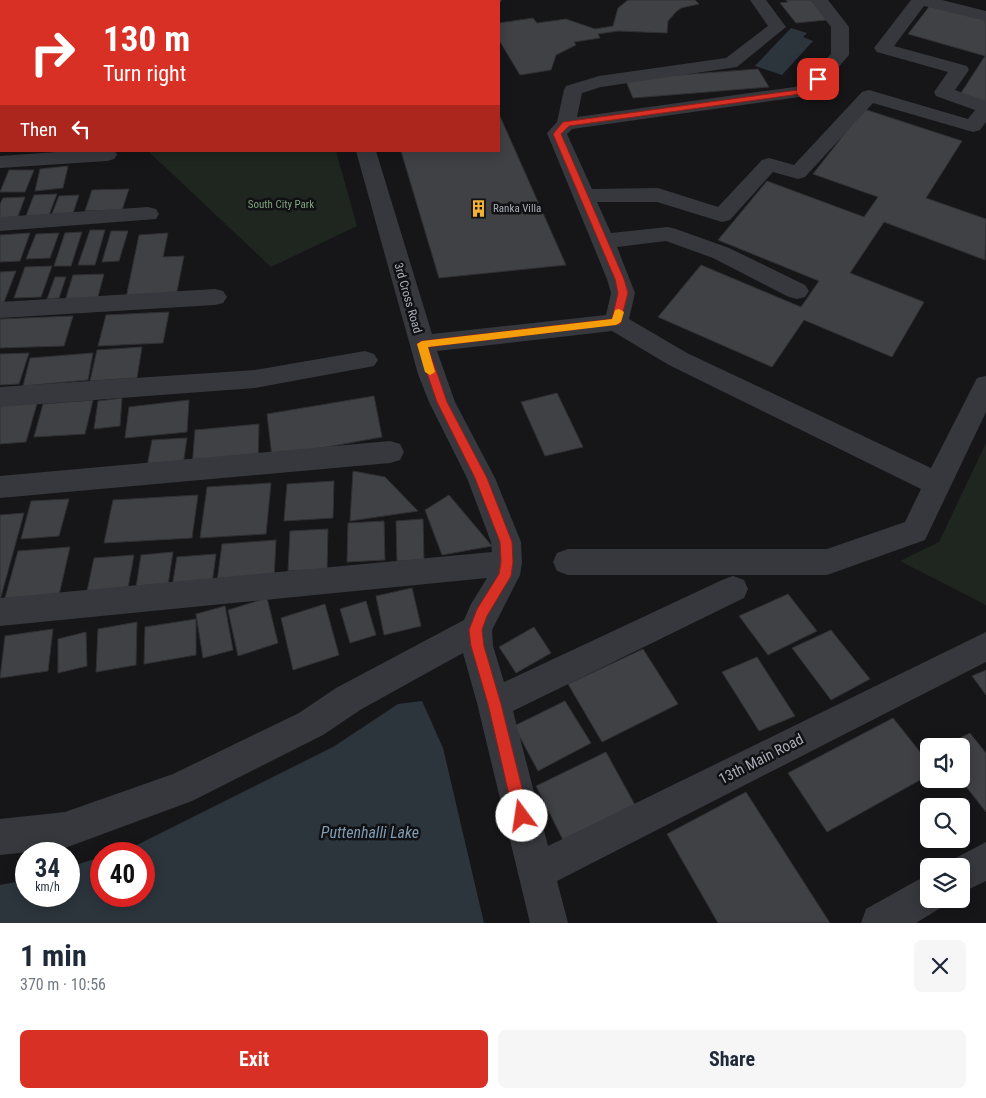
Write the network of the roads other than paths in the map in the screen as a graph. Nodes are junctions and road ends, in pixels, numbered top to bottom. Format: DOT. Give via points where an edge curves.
graph roads {
  1 [pos="758,0"];
  2 [pos="818,0"];
  3 [pos="921,0"];
  4 [pos="986,16"];
  5 [pos="986,107"];
  6 [pos="566,124"];
  7 [pos="366,152"];
  8 [pos="107,155"];
  9 [pos="0,162"];
  10 [pos="584,196"];
  11 [pos="148,214"];
  12 [pos="0,224"];
  13 [pos="603,241"];
  14 [pos="796,291"];
  15 [pos="215,297"];
  16 [pos="0,310"];
  17 [pos="616,322"];
  18 [pos="422,344"];
  19 [pos="365,360"];
  20 [pos="986,385"];
  21 [pos="0,398"];
  22 [pos="390,452"];
  23 [pos="937,484"];
  24 [pos="0,487"];
  25 [pos="507,562"];
  26 [pos="568,562"];
  27 [pos="733,589"];
  28 [pos="0,612"];
  29 [pos="476,630"];
  30 [pos="986,646"];
  31 [pos="494,704"];
  32 [pos="0,836"];
  33 [pos="986,860"];
  34 [pos="970,870"];
  35 [pos="535,872"];
  36 [pos="920,899"];
  37 [pos="549,923"];
  38 [pos="880,923"];
  1 -- 6 [label="street" via="776,27 731,63 600,82 573,90"];
  2 -- 6 [label="street" via="840,27 840,55 807,91"];
  3 -- 4 [label="street"];
  3 -- 5 [label="street" via="884,48 960,70 943,92"];
  5 -- 10 [label="street" via="973,126 870,96 798,173 769,164 722,215 658,195"];
  6 -- 10 [label="street" via="557,134"];
  7 -- 18 [label="street, 3rd Cross Road"];
  8 -- 9 [label="street"];
  10 -- 13 [label="street"];
  11 -- 12 [label="street"];
  13 -- 14 [label="street" via="668,234 721,253"];
  13 -- 17 [label="street" via="623,293"];
  15 -- 16 [label="street"];
  17 -- 18 [label="street"];
  17 -- 23 [label="street" via="678,359"];
  18 -- 25 [label="street, 3rd Cross Road" via="442,402 481,478 500,525 506,542"];
  19 -- 21 [label="street" via="255,379"];
  20 -- 23 [label="street"];
  22 -- 24 [label="street"];
  23 -- 26 [label="street" via="915,531 827,562"];
  25 -- 28 [label="street"];
  25 -- 29 [label="street, 3rd Cross Road" via="505,576"];
  27 -- 31 [label="street"];
  29 -- 31 [label="street" via="477,646"];
  29 -- 32 [label="street" via="348,699 311,724 180,789 65,830"];
  30 -- 35 [label="street, 13th Main Road"];
  31 -- 35 [label="street"];
  33 -- 34 [label="street"];
  35 -- 37 [label="street"];
  36 -- 38 [label="street"];
}
